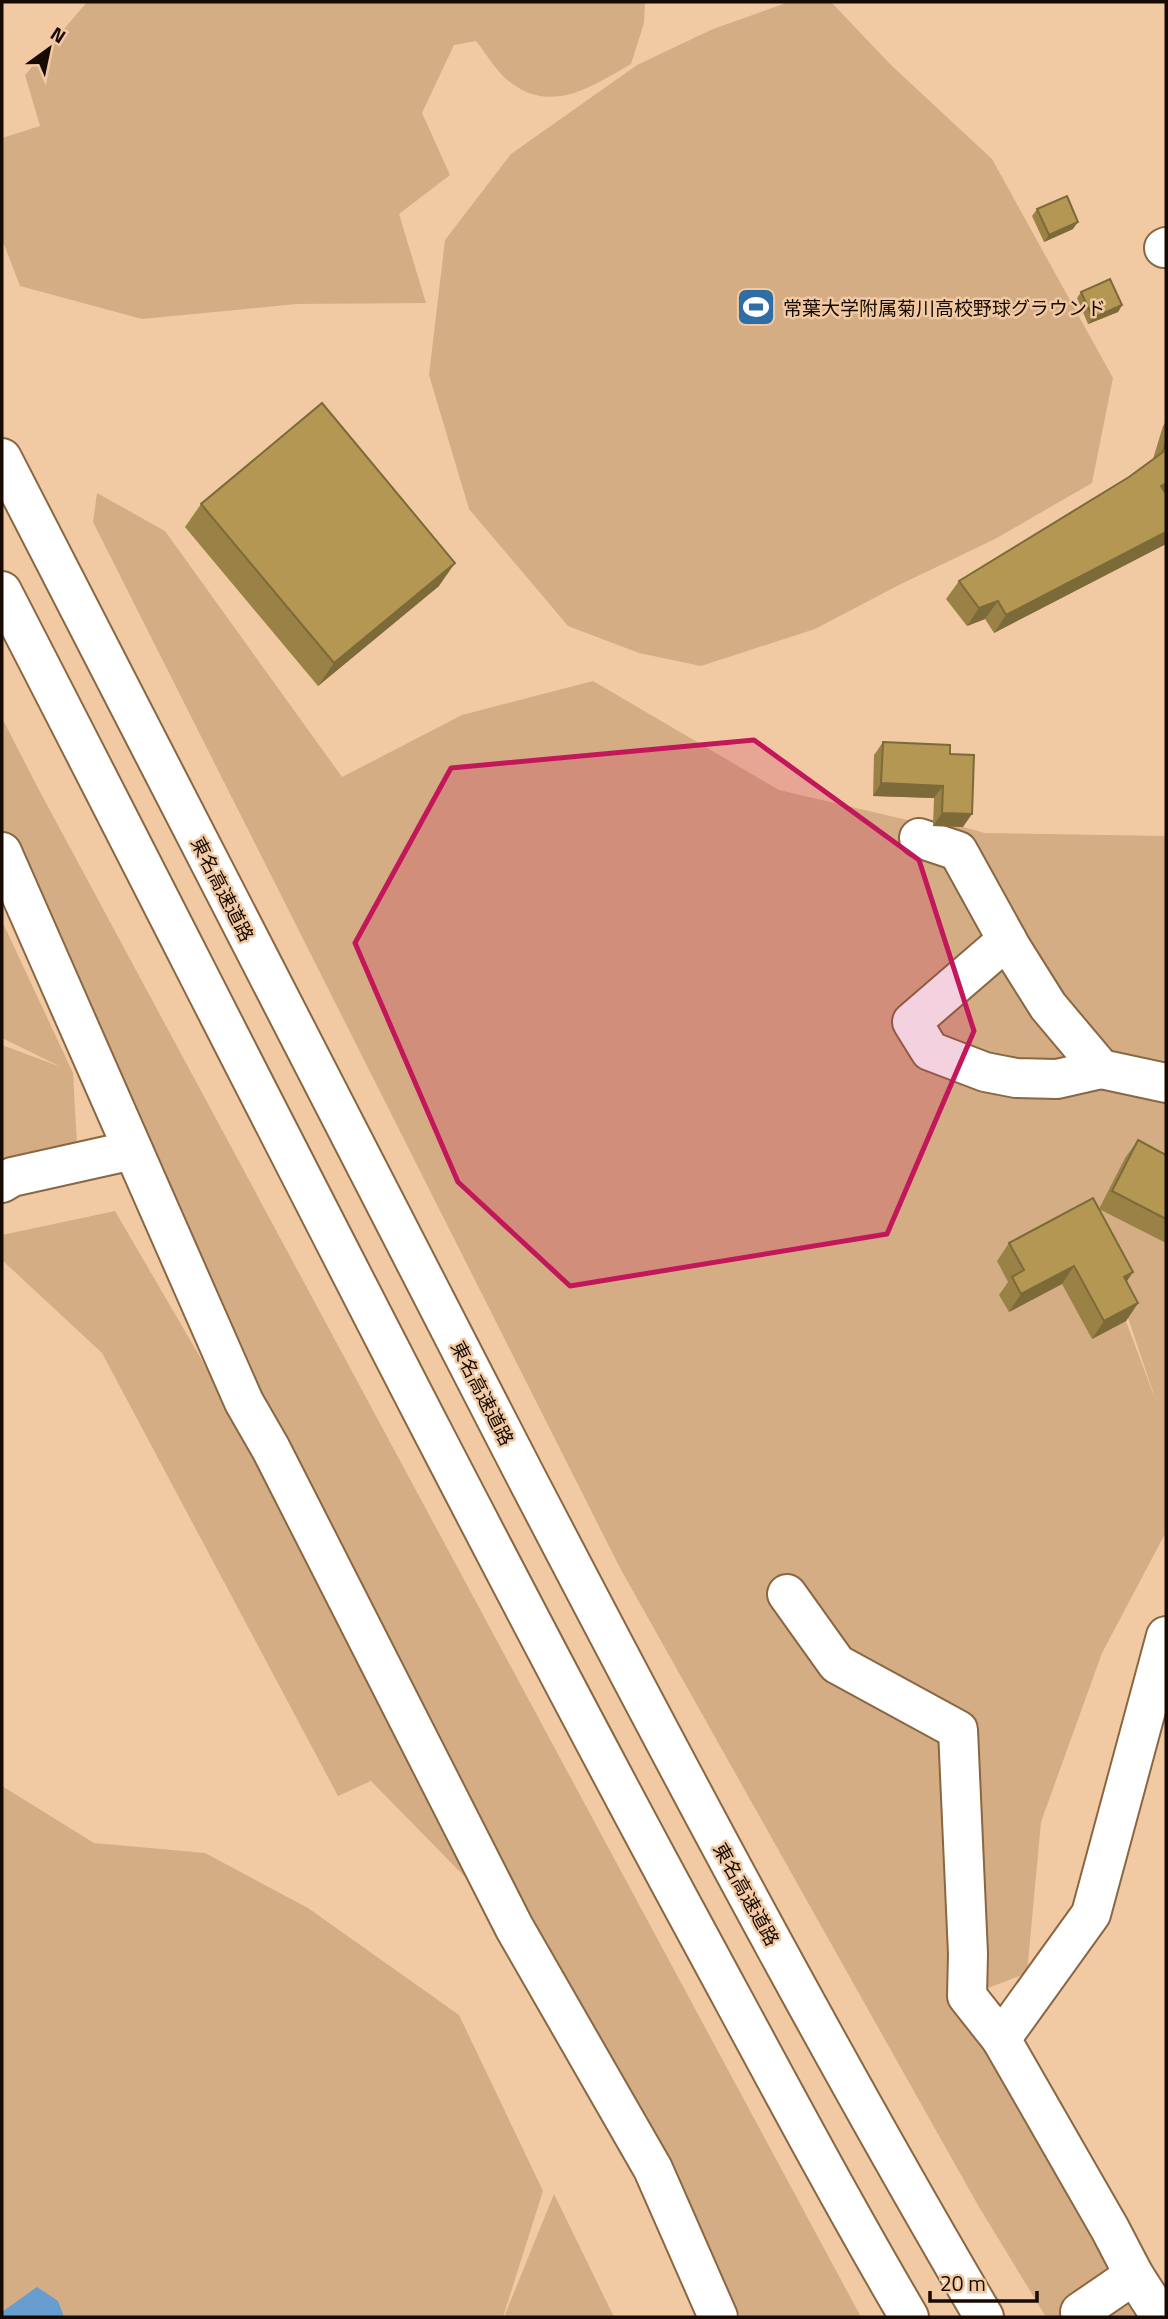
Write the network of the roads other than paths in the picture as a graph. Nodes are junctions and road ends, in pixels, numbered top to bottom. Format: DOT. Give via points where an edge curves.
graph roads {
  1 [pos="2,458"];
  2 [pos="2,591"];
  3 [pos="919,838"];
  4 [pos="2,852"];
  5 [pos="1007,940"];
  6 [pos="1101,1069"];
  7 [pos="1166,1083"];
  8 [pos="133,1150"];
  9 [pos="2,1183"];
  10 [pos="787,1594"];
  11 [pos="1164,1649"];
  12 [pos="1001,2039"];
  13 [pos="1134,2275"];
  14 [pos="1080,2312"];
  15 [pos="718,2317"];
  16 [pos="909,2317"];
  17 [pos="984,2317"];
  18 [pos="1161,2317"];
  1 -- 17 [label="main road, 東名高速道路" via="665,1743 903,2179"];
  2 -- 16 [label="main road" via="611,1773"];
  3 -- 5 [label="main road" via="958,851"];
  4 -- 8 [label="main road"];
  5 -- 6 [label="main road" via="1048,1006"];
  5 -- 6 [label="main road" via="912,1022 930,1051 985,1072 1016,1078 1057,1079"];
  6 -- 7 [label="main road"];
  8 -- 9 [label="main road"];
  8 -- 15 [label="main road" via="244,1402 514,1927 653,2169"];
  10 -- 12 [label="main road" via="837,1664 958,1730 967,1996"];
  11 -- 12 [label="main road" via="1091,1914"];
  12 -- 13 [label="main road"];
  13 -- 14 [label="main road"];
  13 -- 18 [label="main road"];
}
